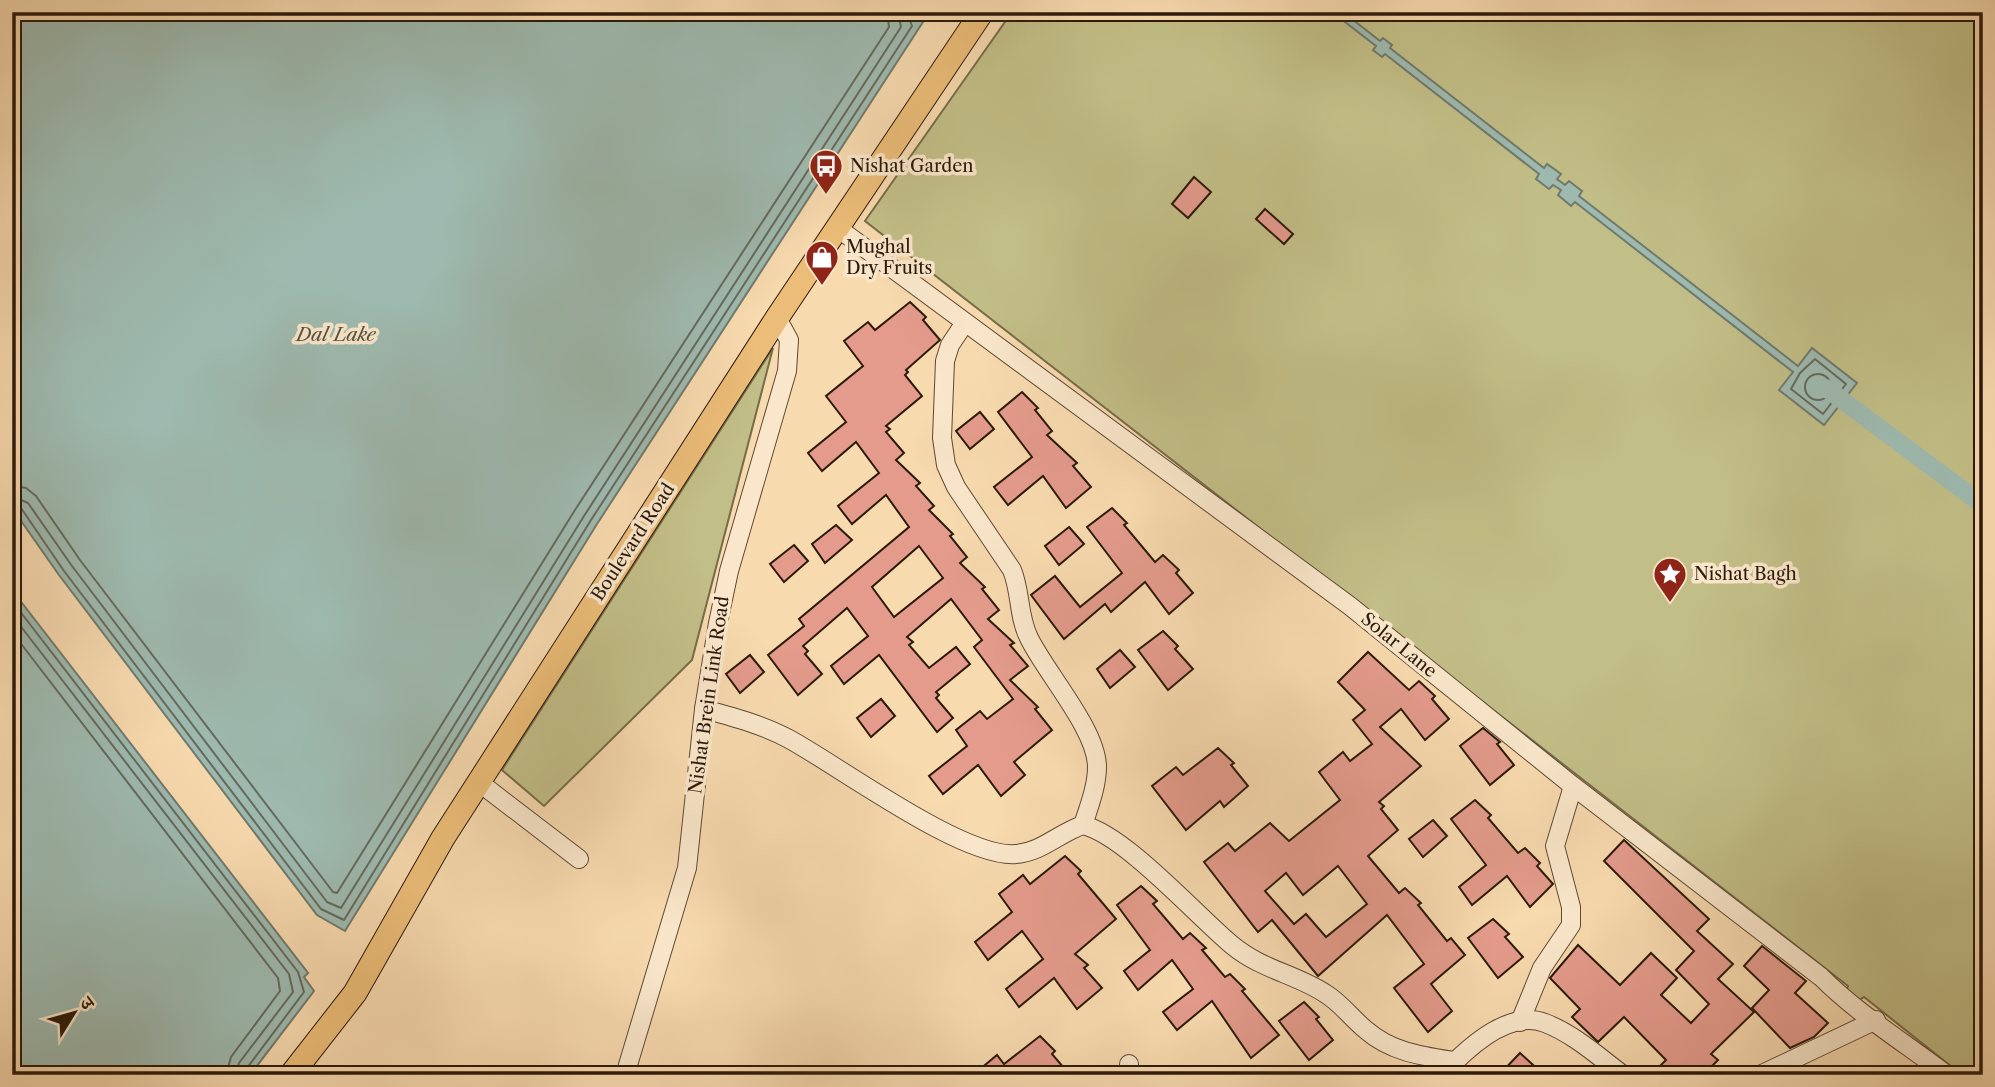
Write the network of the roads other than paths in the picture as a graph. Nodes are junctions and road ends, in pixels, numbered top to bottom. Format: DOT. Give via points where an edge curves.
graph roads {
  1 [pos="982,12"];
  2 [pos="839,229"];
  3 [pos="777,318"];
  4 [pos="964,324"];
  5 [pos="704,709"];
  6 [pos="480,783"];
  7 [pos="1573,786"];
  8 [pos="1083,825"];
  9 [pos="579,859"];
  10 [pos="1876,1020"];
  11 [pos="1520,1022"];
  12 [pos="1448,1068"];
  13 [pos="291,1075"];
  14 [pos="625,1075"];
  15 [pos="1623,1075"];
  16 [pos="1760,1075"];
  17 [pos="1947,1075"];
  1 -- 2 [label="main road, Boulevard Road"];
  2 -- 3 [label="main road, Boulevard Road"];
  2 -- 4 [label="street, Solar Lane"];
  3 -- 5 [label="street, Nishat Brein Link Road" via="789,340 787,371 729,571"];
  3 -- 6 [label="main road, Boulevard Road"];
  4 -- 7 [label="street, Solar Lane" via="1350,606"];
  4 -- 8 [label="street" via="945,361 942,438 946,465 1012,570 1029,638 1092,743 1097,769"];
  5 -- 8 [label="street" via="788,738 952,835 989,850 1007,855 1030,852"];
  5 -- 14 [label="street, Nishat Brein Link Road" via="687,868"];
  6 -- 9 [label="street"];
  6 -- 13 [label="main road, Boulevard Road" via="443,838 355,993"];
  7 -- 10 [label="street, Solar Lane" via="1821,977 1849,1005"];
  7 -- 11 [label="street" via="1555,846 1572,907 1571,925 1542,968"];
  8 -- 12 [label="street" via="1099,831 1142,864 1247,956 1327,994 1388,1045"];
  10 -- 16 [label="street"];
  10 -- 17 [label="street, Solar Lane"];
  11 -- 12 [label="street" via="1497,1031"];
  11 -- 15 [label="street" via="1543,1022 1558,1029"];
}
